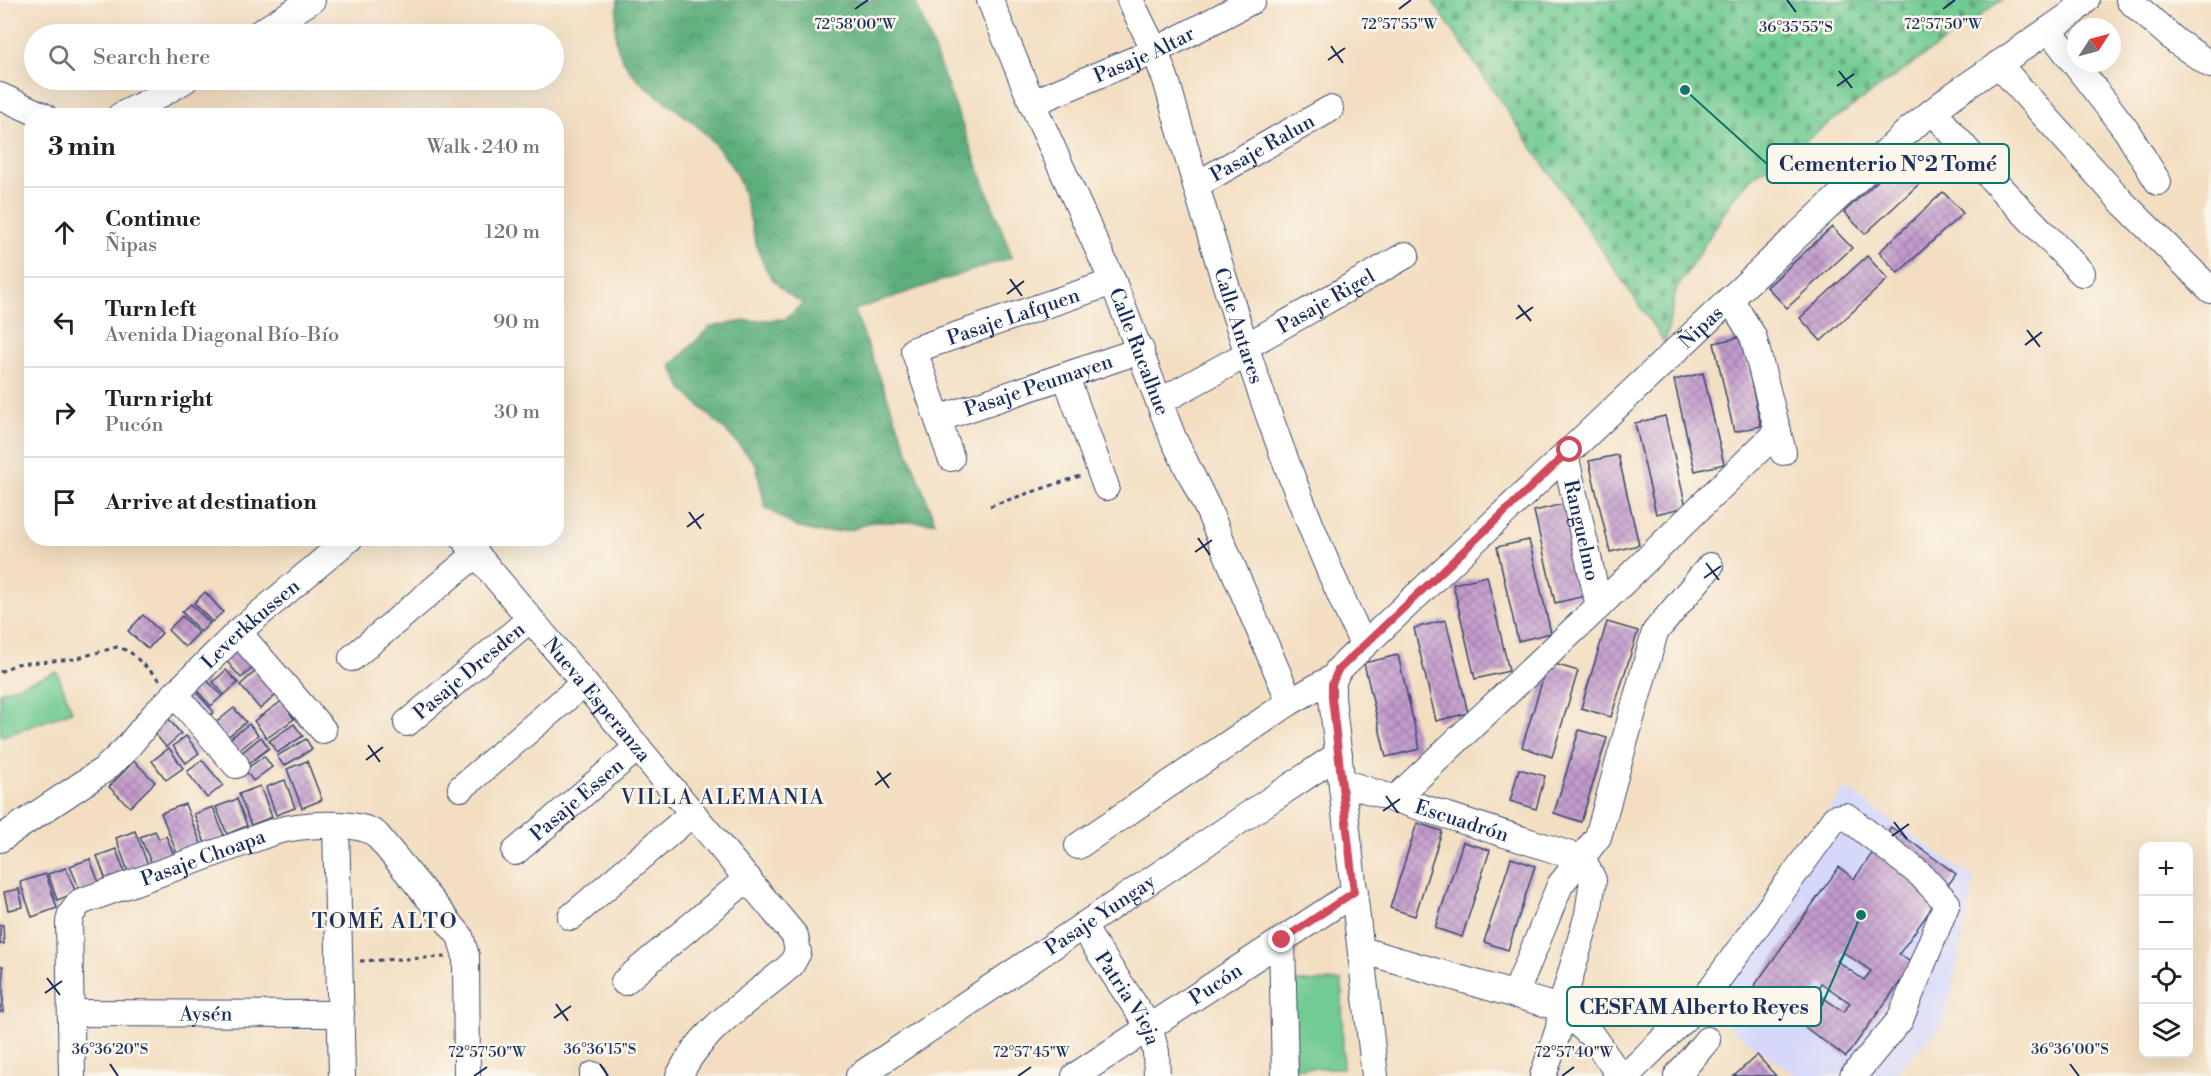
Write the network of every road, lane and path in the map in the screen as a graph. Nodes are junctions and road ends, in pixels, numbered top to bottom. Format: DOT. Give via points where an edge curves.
graph roads {
  1 [pos="312,0"];
  2 [pos="990,0"];
  3 [pos="1130,0"];
  4 [pos="1253,0"];
  5 [pos="2086,0"];
  6 [pos="2129,0"];
  7 [pos="274,24"];
  8 [pos="2049,30"];
  9 [pos="1155,51"];
  10 [pos="1998,63"];
  11 [pos="2211,65"];
  12 [pos="168,90"];
  13 [pos="0,96"];
  14 [pos="1032,103"];
  15 [pos="26,108"];
  16 [pos="136,108"];
  17 [pos="1330,109"];
  18 [pos="1933,111"];
  19 [pos="2158,182"];
  20 [pos="1197,185"];
  21 [pos="1406,255"];
  22 [pos="2082,273"];
  23 [pos="1113,282"];
  24 [pos="2211,290"];
  25 [pos="1730,299"];
  26 [pos="1141,350"];
  27 [pos="1246,351"];
  28 [pos="1066,377"];
  29 [pos="1161,401"];
  30 [pos="938,419"];
  31 [pos="1565,454"];
  32 [pos="951,458"];
  33 [pos="1102,478"];
  34 [pos="990,506"];
  35 [pos="340,546"];
  36 [pos="469,546"];
  37 [pos="1710,566"];
  38 [pos="1599,606"];
  39 [pos="530,619"];
  40 [pos="238,632"];
  41 [pos="1363,644"];
  42 [pos="352,658"];
  43 [pos="0,672"];
  44 [pos="1334,677"];
  45 [pos="584,683"];
  46 [pos="175,694"];
  47 [pos="1290,702"];
  48 [pos="407,723"];
  49 [pos="323,730"];
  50 [pos="638,747"];
  51 [pos="1339,754"];
  52 [pos="236,765"];
  53 [pos="1342,782"];
  54 [pos="461,788"];
  55 [pos="1394,800"];
  56 [pos="693,813"];
  57 [pos="336,826"];
  58 [pos="0,838"];
  59 [pos="1078,846"];
  60 [pos="515,852"];
  61 [pos="1582,859"];
  62 [pos="748,878"];
  63 [pos="1354,892"];
  64 [pos="571,916"];
  65 [pos="1082,926"];
  66 [pos="1282,940"];
  67 [pos="1361,950"];
  68 [pos="466,957"];
  69 [pos="340,961"];
  70 [pos="624,982"];
  71 [pos="1515,995"];
  72 [pos="1561,1008"];
  73 [pos="71,1013"];
  74 [pos="341,1014"];
  75 [pos="1149,1027"];
  76 [pos="1707,1040"];
  77 [pos="72,1076"];
  78 [pos="342,1076"];
  79 [pos="467,1076"];
  80 [pos="679,1076"];
  81 [pos="859,1076"];
  82 [pos="1075,1076"];
  83 [pos="1157,1076"];
  84 [pos="1285,1076"];
  85 [pos="1375,1076"];
  86 [pos="1543,1076"];
  87 [pos="1620,1076"];
  88 [pos="1626,1076"];
  89 [pos="1677,1076"];
  90 [pos="1853,1076"];
  1 -- 7 [label="street"];
  2 -- 14 [label="street, Calle Rucalhue"];
  3 -- 9 [label="street, Calle Antares"];
  4 -- 9 [label="street, Pasaje Altar"];
  5 -- 8 [label="street, Ñipas"];
  6 -- 11 [label="street" via="2177,42"];
  8 -- 10 [label="street, Ñipas"];
  8 -- 19 [label="street" via="2126,130"];
  9 -- 14 [label="street, Pasaje Altar"];
  9 -- 20 [label="street, Calle Antares"];
  10 -- 18 [label="street, Ñipas"];
  10 -- 24 [label="street" via="2124,204"];
  12 -- 16 [label="street"];
  13 -- 15 [label="street"];
  14 -- 23 [label="street, Calle Rucalhue"];
  17 -- 20 [label="street, Pasaje Ralun"];
  18 -- 22 [label="street"];
  18 -- 25 [label="street, Ñipas"];
  20 -- 27 [label="street, Calle Antares"];
  21 -- 27 [label="street, Pasaje Rigel"];
  23 -- 26 [label="street, Calle Rucalhue"];
  23 -- 30 [label="street, Pasaje Lafquen" via="914,350"];
  25 -- 31 [label="street, Ñipas"];
  25 -- 38 [label="street" via="1753,336 1781,441"];
  26 -- 28 [label="street, Pasaje Peumayen"];
  26 -- 29 [label="street, Calle Rucalhue"];
  27 -- 29 [label="street"];
  27 -- 41 [label="street, Calle Antares" via="1331,577"];
  28 -- 30 [label="street, Pasaje Peumayen"];
  28 -- 33 [label="street"];
  29 -- 47 [label="street, Calle Rucalhue" via="1173,438 1207,507"];
  30 -- 32 [label="street"];
  31 -- 38 [label="street, Ranguelmo"];
  31 -- 41 [label="street, Ñipas"];
  33 -- 34 [label="path"];
  35 -- 40 [label="street, Leverkkussen"];
  36 -- 39 [label="street, Nueva Esperanza"];
  36 -- 42 [label="street"];
  37 -- 61 [label="street" via="1655,632 1598,837"];
  38 -- 55 [label="street"];
  39 -- 45 [label="street, Nueva Esperanza"];
  39 -- 48 [label="street, Pasaje Dresden"];
  40 -- 46 [label="street, Leverkkussen"];
  40 -- 49 [label="street"];
  41 -- 44 [label="street, Ñipas"];
  43 -- 46 [label="path" via="16,664 74,659 117,647 129,651"];
  44 -- 47 [label="street"];
  44 -- 51 [label="street"];
  45 -- 50 [label="street, Nueva Esperanza"];
  45 -- 54 [label="street"];
  46 -- 52 [label="street"];
  46 -- 58 [label="street, Leverkkussen" via="105,770"];
  47 -- 59 [label="street"];
  50 -- 56 [label="street, Nueva Esperanza"];
  50 -- 60 [label="street, Pasaje Essen"];
  51 -- 53 [label="street"];
  51 -- 65 [label="street, Pasaje Yungay"];
  53 -- 55 [label="street, Escuadrón"];
  53 -- 63 [label="street"];
  55 -- 61 [label="street, Escuadrón"];
  56 -- 62 [label="street, Nueva Esperanza"];
  56 -- 64 [label="street"];
  57 -- 68 [label="street, Pasaje Choapa" via="364,828 376,834 457,930"];
  57 -- 69 [label="street"];
  57 -- 73 [label="street, Pasaje Choapa" via="273,832 87,899 74,908 69,922"];
  61 -- 71 [label="street" via="1560,885"];
  61 -- 72 [label="street" via="1593,880 1588,914"];
  62 -- 70 [label="street"];
  62 -- 80 [label="street, Nueva Esperanza" via="795,936 795,959 710,1033"];
  63 -- 66 [label="street, Pucón"];
  63 -- 67 [label="street"];
  65 -- 75 [label="street, Patria Vieja"];
  65 -- 81 [label="street, Pasaje Yungay"];
  66 -- 75 [label="street, Pucón"];
  66 -- 84 [label="street"];
  67 -- 71 [label="street"];
  67 -- 85 [label="street"];
  68 -- 69 [label="path"];
  68 -- 79 [label="street, Pasaje Choapa"];
  69 -- 74 [label="street"];
  71 -- 72 [label="street"];
  72 -- 86 [label="street" via="1559,1028"];
  72 -- 87 [label="street" via="1593,1036"];
  73 -- 74 [label="street, Aysén"];
  73 -- 77 [label="street"];
  74 -- 78 [label="street"];
  75 -- 82 [label="street, Pucón"];
  75 -- 83 [label="street, Patria Vieja"];
  76 -- 89 [label="street"];
  88 -- 90 [label="street" via="1703,1000 1835,818 1846,816 1920,874 1947,903 1900,1020"];
}
